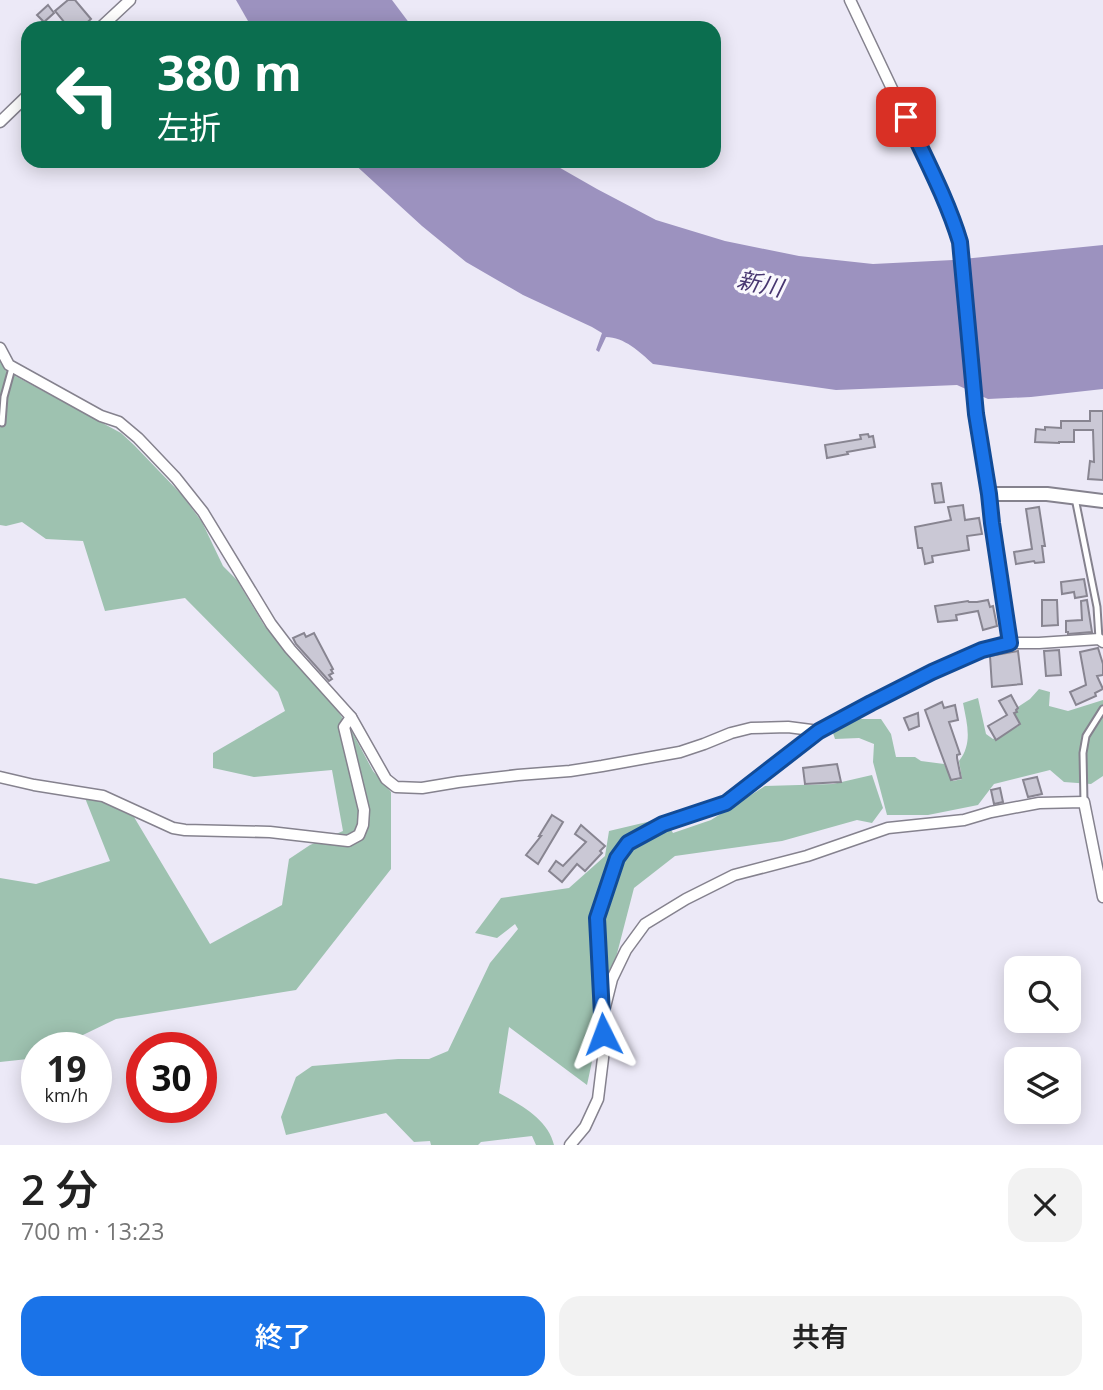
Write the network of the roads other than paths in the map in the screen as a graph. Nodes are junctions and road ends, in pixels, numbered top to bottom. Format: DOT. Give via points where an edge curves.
graph roads {
  1 [pos="130,0"];
  2 [pos="850,0"];
  3 [pos="108,21"];
  4 [pos="21,102"];
  5 [pos="0,122"];
  6 [pos="1,351"];
  7 [pos="12,367"];
  8 [pos="2,423"];
  9 [pos="989,494"];
  10 [pos="1074,496"];
  11 [pos="1103,501"];
  12 [pos="1101,640"];
  13 [pos="1010,643"];
  14 [pos="1103,709"];
  15 [pos="351,717"];
  16 [pos="819,731"];
  17 [pos="0,777"];
  18 [pos="1084,802"];
  19 [pos="1103,897"];
  20 [pos="603,1017"];
  21 [pos="570,1145"];
  1 -- 3 [label="street"];
  2 -- 9 [label="street" via="960,242 976,414"];
  4 -- 5 [label="street"];
  6 -- 7 [label="street"];
  7 -- 8 [label="lane"];
  7 -- 15 [label="street" via="118,422 138,438 203,512 290,649"];
  9 -- 10 [label="street"];
  9 -- 13 [label="street"];
  10 -- 11 [label="street"];
  10 -- 12 [label="lane"];
  12 -- 13 [label="street"];
  13 -- 16 [label="street" via="932,672"];
  14 -- 18 [label="lane" via="1086,736"];
  15 -- 16 [label="street" via="386,779 406,789 615,764 680,752 751,728"];
  15 -- 17 [label="street" via="344,727 364,810 359,835 348,841 173,828 103,796"];
  16 -- 20 [label="street" via="726,803 663,824 628,843 617,858 597,918"];
  18 -- 19 [label="street"];
  18 -- 20 [label="street" via="1039,803 964,820 888,828 734,875 645,924 612,979"];
  20 -- 21 [label="street" via="598,1099"];
}
